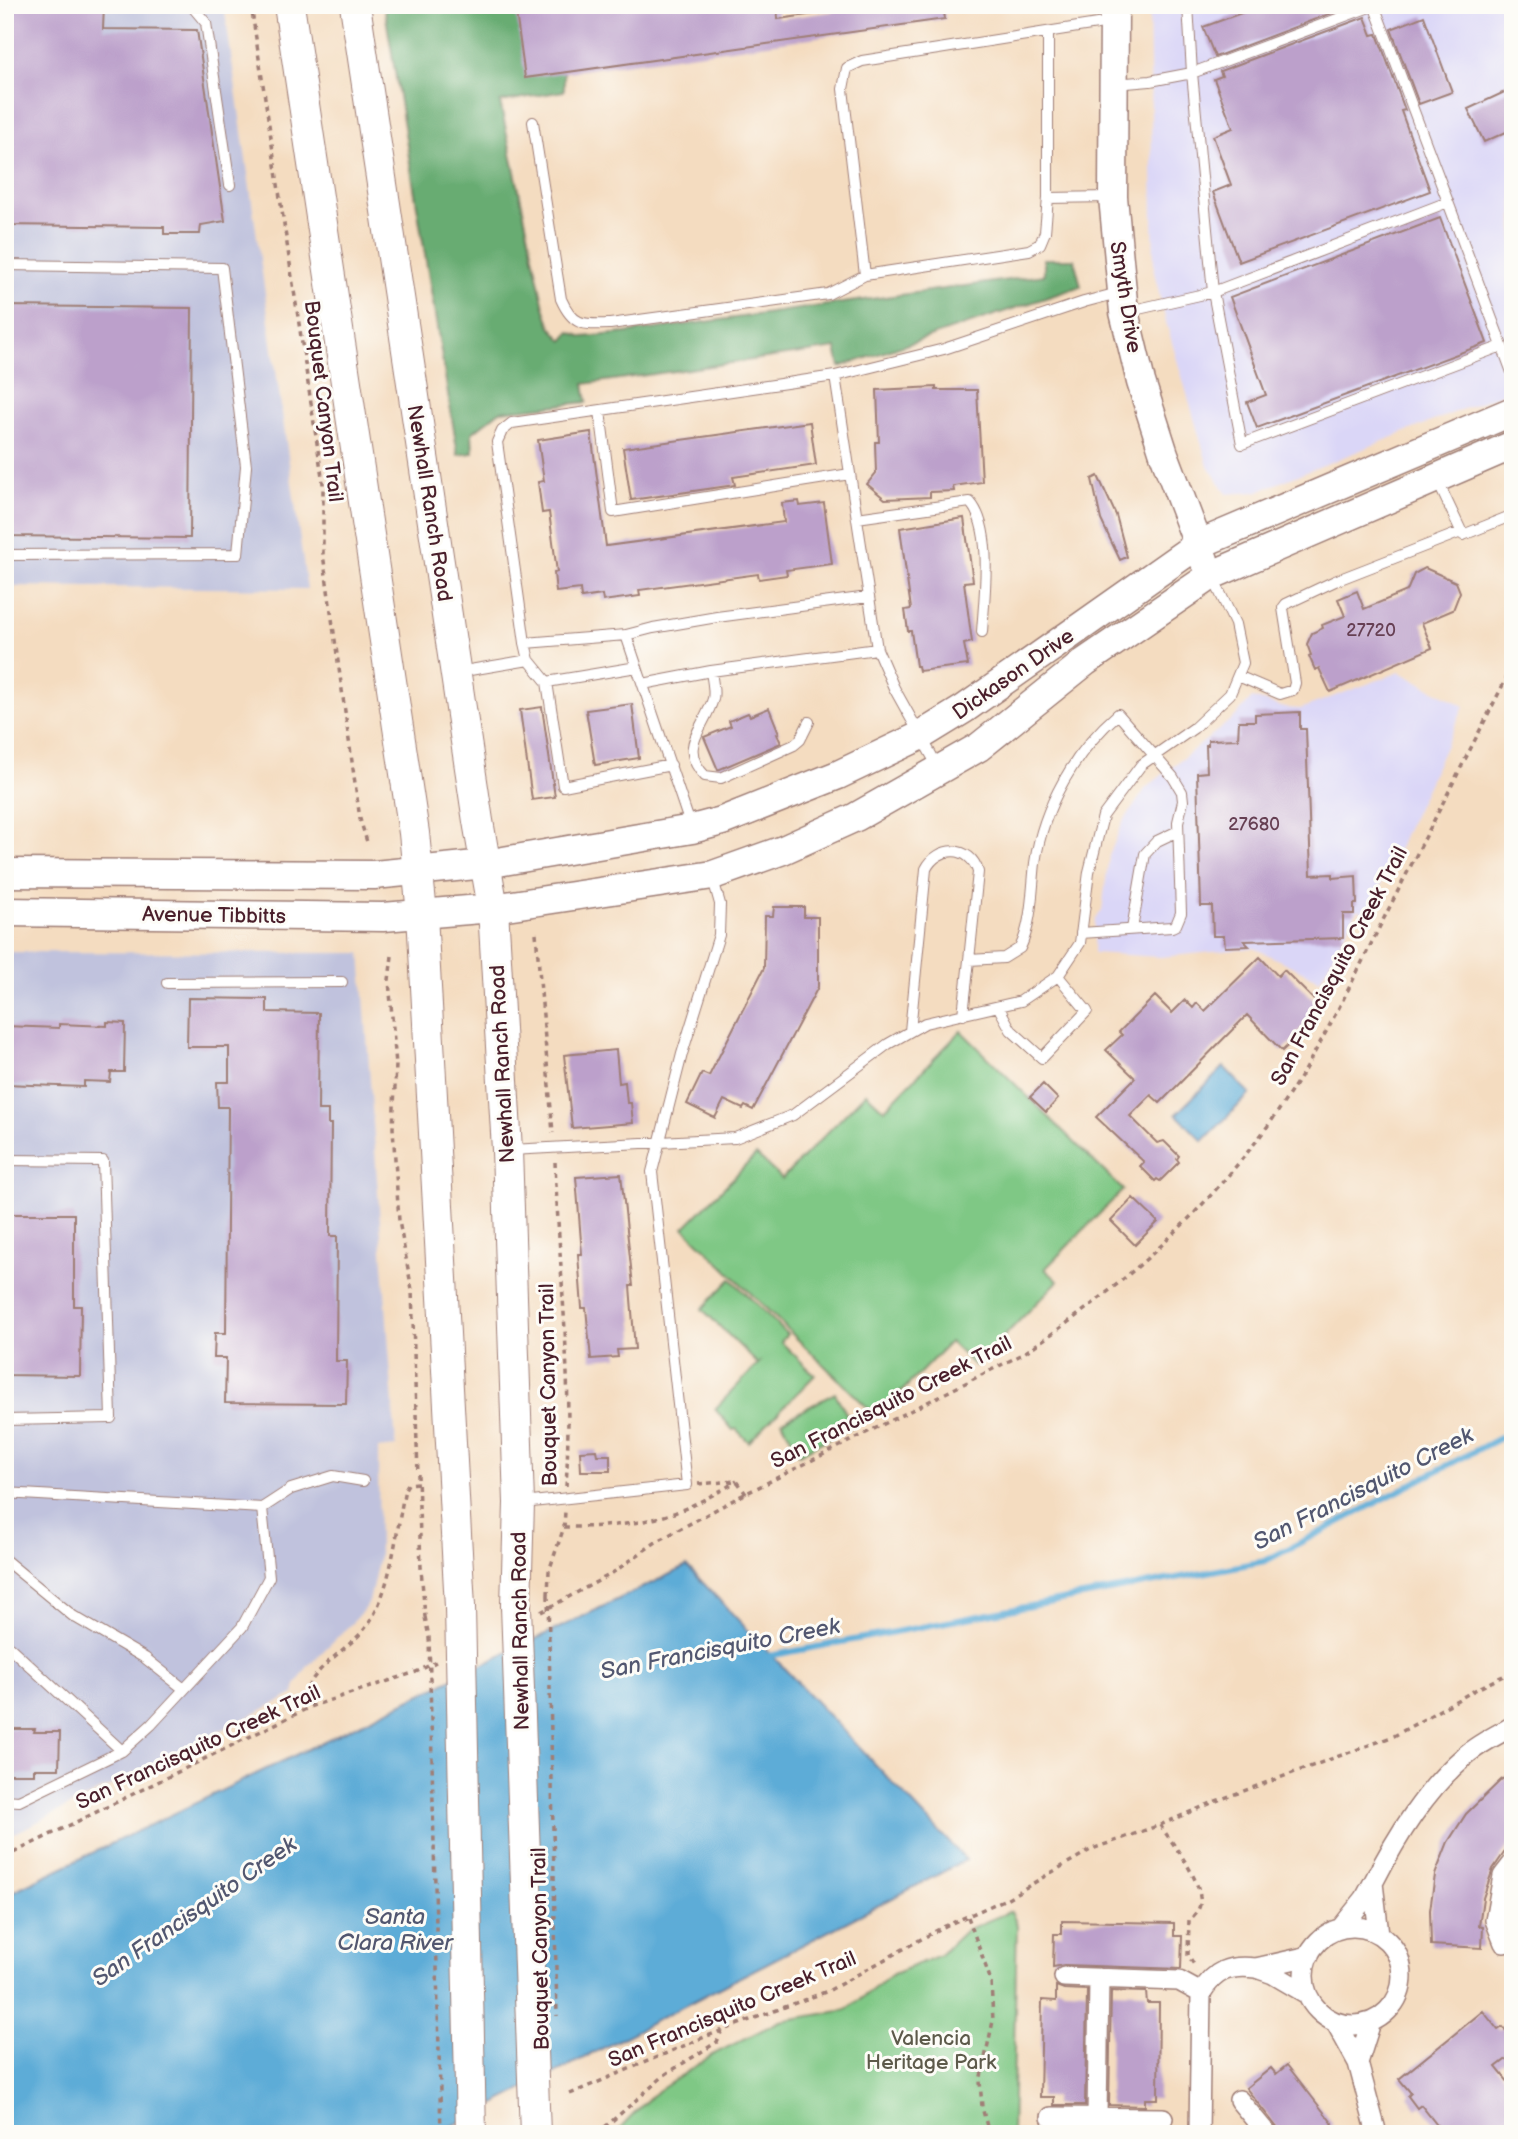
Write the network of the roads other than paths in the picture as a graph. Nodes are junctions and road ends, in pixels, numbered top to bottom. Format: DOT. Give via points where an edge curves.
graph roads {
  1 [pos="191,5"];
  2 [pos="289,5"];
  3 [pos="355,5"];
  4 [pos="1188,5"];
  5 [pos="1374,5"];
  6 [pos="1114,13"];
  7 [pos="1048,32"];
  8 [pos="1192,73"];
  9 [pos="1114,84"];
  10 [pos="533,122"];
  11 [pos="230,185"];
  12 [pos="1113,197"];
  13 [pos="1048,198"];
  14 [pos="1448,202"];
  15 [pos="5,265"];
  16 [pos="865,275"];
  17 [pos="1213,292"];
  18 [pos="1123,302"];
  19 [pos="1502,346"];
  20 [pos="1513,375"];
  21 [pos="835,376"];
  22 [pos="600,411"];
  23 [pos="1513,411"];
  24 [pos="1513,445"];
  25 [pos="850,474"];
  26 [pos="1436,477"];
  27 [pos="1513,515"];
  28 [pos="857,518"];
  29 [pos="1461,532"];
  30 [pos="1197,545"];
  31 [pos="5,555"];
  32 [pos="1212,575"];
  33 [pos="867,597"];
  34 [pos="982,632"];
  35 [pos="626,635"];
  36 [pos="525,643"];
  37 [pos="877,649"];
  38 [pos="530,660"];
  39 [pos="637,667"];
  40 [pos="711,671"];
  41 [pos="456,672"];
  42 [pos="1238,676"];
  43 [pos="547,682"];
  44 [pos="643,684"];
  45 [pos="809,722"];
  46 [pos="920,736"];
  47 [pos="1155,756"];
  48 [pos="671,765"];
  49 [pos="940,770"];
  50 [pos="692,829"];
  51 [pos="1178,831"];
  52 [pos="486,864"];
  53 [pos="417,871"];
  54 [pos="5,873"];
  55 [pos="713,875"];
  56 [pos="494,908"];
  57 [pos="5,912"];
  58 [pos="422,914"];
  59 [pos="1132,929"];
  60 [pos="1082,933"];
  61 [pos="969,960"];
  62 [pos="1059,976"];
  63 [pos="341,982"];
  64 [pos="167,983"];
  65 [pos="999,1008"];
  66 [pos="963,1015"];
  67 [pos="910,1031"];
  68 [pos="660,1143"];
  69 [pos="507,1150"];
  70 [pos="5,1160"];
  71 [pos="5,1420"];
  72 [pos="363,1480"];
  73 [pos="5,1493"];
  74 [pos="519,1503"];
  75 [pos="262,1508"];
  76 [pos="5,1560"];
  77 [pos="5,1643"];
  78 [pos="184,1689"];
  79 [pos="1513,1726"];
  80 [pos="122,1751"];
  81 [pos="5,1800"];
  82 [pos="1513,1863"];
  83 [pos="1373,1882"];
  84 [pos="1340,1928"];
  85 [pos="1379,1934"];
  86 [pos="1504,1943"];
  87 [pos="1308,1956"];
  88 [pos="1255,1968"];
  89 [pos="1063,1977"];
  90 [pos="1099,1978"];
  91 [pos="1206,1986"];
  92 [pos="1307,1994"];
  93 [pos="1371,2022"];
  94 [pos="1336,2023"];
  95 [pos="1359,2063"];
  96 [pos="1239,2100"];
  97 [pos="1051,2117"];
  98 [pos="1097,2117"];
  99 [pos="1163,2118"];
  100 [pos="471,2134"];
  101 [pos="535,2134"];
  102 [pos="1199,2134"];
  103 [pos="1264,2134"];
  104 [pos="1377,2134"];
  1 -- 11 [label="lane" via="205,23"];
  2 -- 53 [label="main road"];
  3 -- 41 [label="main road, Newhall Ranch Road"];
  4 -- 8 [label="lane"];
  5 -- 8 [label="lane"];
  5 -- 14 [label="lane"];
  6 -- 7 [label="lane"];
  6 -- 9 [label="street, Smyth Drive"];
  7 -- 13 [label="lane"];
  7 -- 16 [label="lane" via="862,61 847,68 843,89"];
  8 -- 9 [label="lane"];
  8 -- 17 [label="lane"];
  9 -- 12 [label="street, Smyth Drive"];
  10 -- 16 [label="lane" via="562,299 568,316 584,325 828,295"];
  12 -- 13 [label="lane"];
  12 -- 18 [label="street, Smyth Drive"];
  13 -- 16 [label="lane" via="1045,232 1040,244 1029,250"];
  14 -- 17 [label="lane"];
  14 -- 19 [label="lane"];
  15 -- 31 [label="lane" via="222,268 246,466 238,554"];
  17 -- 18 [label="lane"];
  17 -- 19 [label="lane" via="1242,444"];
  18 -- 21 [label="lane" via="1085,302 944,349"];
  18 -- 30 [label="street, Smyth Drive" via="1141,382"];
  19 -- 20 [label="lane"];
  21 -- 22 [label="lane"];
  21 -- 25 [label="lane"];
  22 -- 25 [label="lane" via="613,512"];
  22 -- 36 [label="lane" via="512,423 497,442"];
  23 -- 30 [label="street, Dickason Drive"];
  24 -- 26 [label="street, Dickason Drive"];
  25 -- 28 [label="lane"];
  26 -- 29 [label="lane"];
  26 -- 32 [label="street, Dickason Drive"];
  27 -- 29 [label="lane"];
  28 -- 33 [label="lane"];
  28 -- 34 [label="lane" via="970,502 978,512 986,565"];
  29 -- 42 [label="lane" via="1286,604 1293,690 1280,694"];
  30 -- 32 [label="street, Smyth Drive"];
  30 -- 46 [label="street, Dickason Drive"];
  32 -- 42 [label="lane" via="1235,624 1243,663"];
  32 -- 49 [label="street, Dickason Drive" via="1085,662 979,747"];
  33 -- 35 [label="lane" via="717,617"];
  33 -- 37 [label="lane"];
  35 -- 36 [label="lane"];
  35 -- 39 [label="lane"];
  36 -- 38 [label="lane"];
  37 -- 40 [label="lane"];
  37 -- 46 [label="lane"];
  38 -- 41 [label="lane"];
  38 -- 43 [label="lane"];
  39 -- 43 [label="lane"];
  39 -- 44 [label="lane"];
  40 -- 44 [label="lane"];
  40 -- 45 [label="lane" via="714,697 692,752 697,769 705,776 721,778 794,745"];
  41 -- 52 [label="main road, Newhall Ranch Road"];
  42 -- 47 [label="lane" via="1230,694"];
  43 -- 48 [label="lane" via="563,786"];
  44 -- 48 [label="lane"];
  46 -- 49 [label="lane"];
  46 -- 50 [label="street, Dickason Drive" via="838,775"];
  47 -- 51 [label="lane" via="1182,792"];
  47 -- 60 [label="lane" via="1141,765 1103,816 1089,872"];
  47 -- 61 [label="lane" via="1118,714 1093,738 1065,778 1050,810 1037,850 1020,948 1004,958"];
  48 -- 50 [label="lane"];
  49 -- 55 [label="street, Dickason Drive" via="856,817"];
  50 -- 52 [label="street, Dickason Drive"];
  51 -- 59 [label="lane" via="1157,841 1145,854"];
  51 -- 59 [label="lane" via="1180,919 1172,927"];
  52 -- 53 [label="street, Avenue Tibbitts"];
  52 -- 56 [label="main road, Newhall Ranch Road"];
  53 -- 54 [label="street, Avenue Tibbitts" via="374,875"];
  53 -- 58 [label="main road"];
  55 -- 56 [label="street, Dickason Drive"];
  55 -- 68 [label="lane" via="720,904 719,935"];
  56 -- 58 [label="street, Avenue Tibbitts"];
  56 -- 69 [label="main road, Newhall Ranch Road"];
  57 -- 58 [label="street, Avenue Tibbitts"];
  58 -- 100 [label="main road, bridge" via="460,1607"];
  59 -- 60 [label="lane"];
  60 -- 62 [label="lane"];
  61 -- 66 [label="lane"];
  61 -- 67 [label="lane" via="978,872 968,855 939,854 926,869"];
  62 -- 65 [label="lane" via="1021,1001"];
  62 -- 65 [label="lane" via="1087,1011 1042,1058 1011,1030"];
  63 -- 64 [label="lane"];
  65 -- 66 [label="lane"];
  66 -- 67 [label="lane"];
  67 -- 68 [label="lane" via="793,1115 735,1138"];
  68 -- 69 [label="lane"];
  68 -- 74 [label="lane" via="652,1172 687,1485"];
  69 -- 74 [label="main road, Newhall Ranch Road"];
  70 -- 71 [label="lane" via="103,1161 111,1418"];
  72 -- 75 [label="lane" via="333,1476 291,1489"];
  73 -- 75 [label="lane"];
  74 -- 101 [label="main road, Newhall Ranch Road, bridge"];
  75 -- 78 [label="lane" via="269,1577 242,1628"];
  76 -- 78 [label="lane" via="73,1616 145,1658"];
  77 -- 80 [label="lane"];
  78 -- 80 [label="lane"];
  79 -- 83 [label="street" via="1467,1755 1434,1788 1388,1852"];
  80 -- 81 [label="lane" via="19,1801"];
  82 -- 86 [label="street" via="1503,1876 1495,1920"];
  83 -- 84 [label="street"];
  83 -- 85 [label="street"];
  84 -- 85 [label="street"];
  84 -- 87 [label="street" via="1327,1934"];
  85 -- 93 [label="street" via="1391,1944 1403,1973 1395,2003"];
  87 -- 88 [label="street"];
  87 -- 92 [label="street"];
  88 -- 91 [label="street" via="1239,1966 1220,1972"];
  88 -- 92 [label="street"];
  89 -- 90 [label="street"];
  90 -- 91 [label="street"];
  90 -- 98 [label="street"];
  91 -- 102 [label="street"];
  92 -- 94 [label="street" via="1314,2006"];
  93 -- 94 [label="street"];
  93 -- 95 [label="street"];
  94 -- 95 [label="street"];
  95 -- 104 [label="street"];
  96 -- 103 [label="street"];
  97 -- 98 [label="street"];
  98 -- 99 [label="street"];
}
